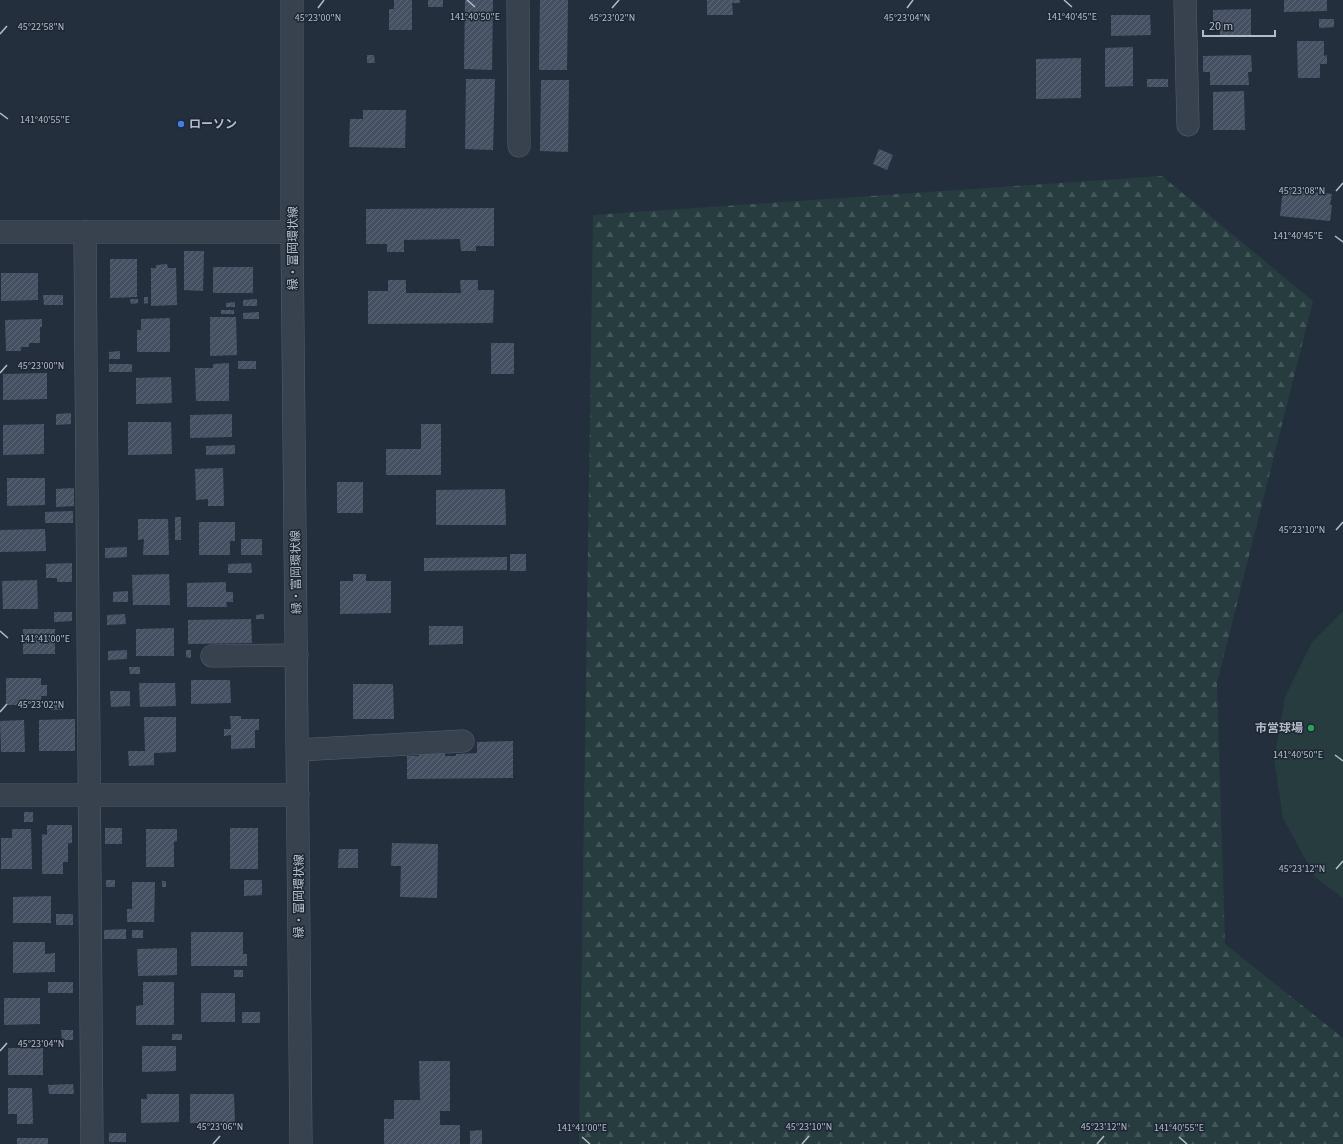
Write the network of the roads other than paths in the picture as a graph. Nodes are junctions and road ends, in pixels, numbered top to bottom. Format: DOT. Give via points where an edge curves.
graph roads {
  1 [pos="292,0"];
  2 [pos="518,0"];
  3 [pos="1185,0"];
  4 [pos="1188,125"];
  5 [pos="519,146"];
  6 [pos="0,232"];
  7 [pos="86,232"];
  8 [pos="292,232"];
  9 [pos="297,655"];
  10 [pos="212,656"];
  11 [pos="463,741"];
  12 [pos="298,750"];
  13 [pos="88,794"];
  14 [pos="298,794"];
  15 [pos="0,795"];
  16 [pos="92,1144"];
  17 [pos="301,1144"];
  1 -- 8 [label="street, 緑・富岡環状線"];
  2 -- 5 [label="street"];
  3 -- 4 [label="street"];
  6 -- 7 [label="street"];
  7 -- 8 [label="street"];
  7 -- 13 [label="street"];
  8 -- 9 [label="street, 緑・富岡環状線"];
  9 -- 10 [label="street"];
  9 -- 12 [label="street, 緑・富岡環状線"];
  11 -- 12 [label="street"];
  12 -- 14 [label="street, 緑・富岡環状線"];
  13 -- 14 [label="street"];
  13 -- 15 [label="street"];
  13 -- 16 [label="street"];
  14 -- 17 [label="street, 緑・富岡環状線"];
}
